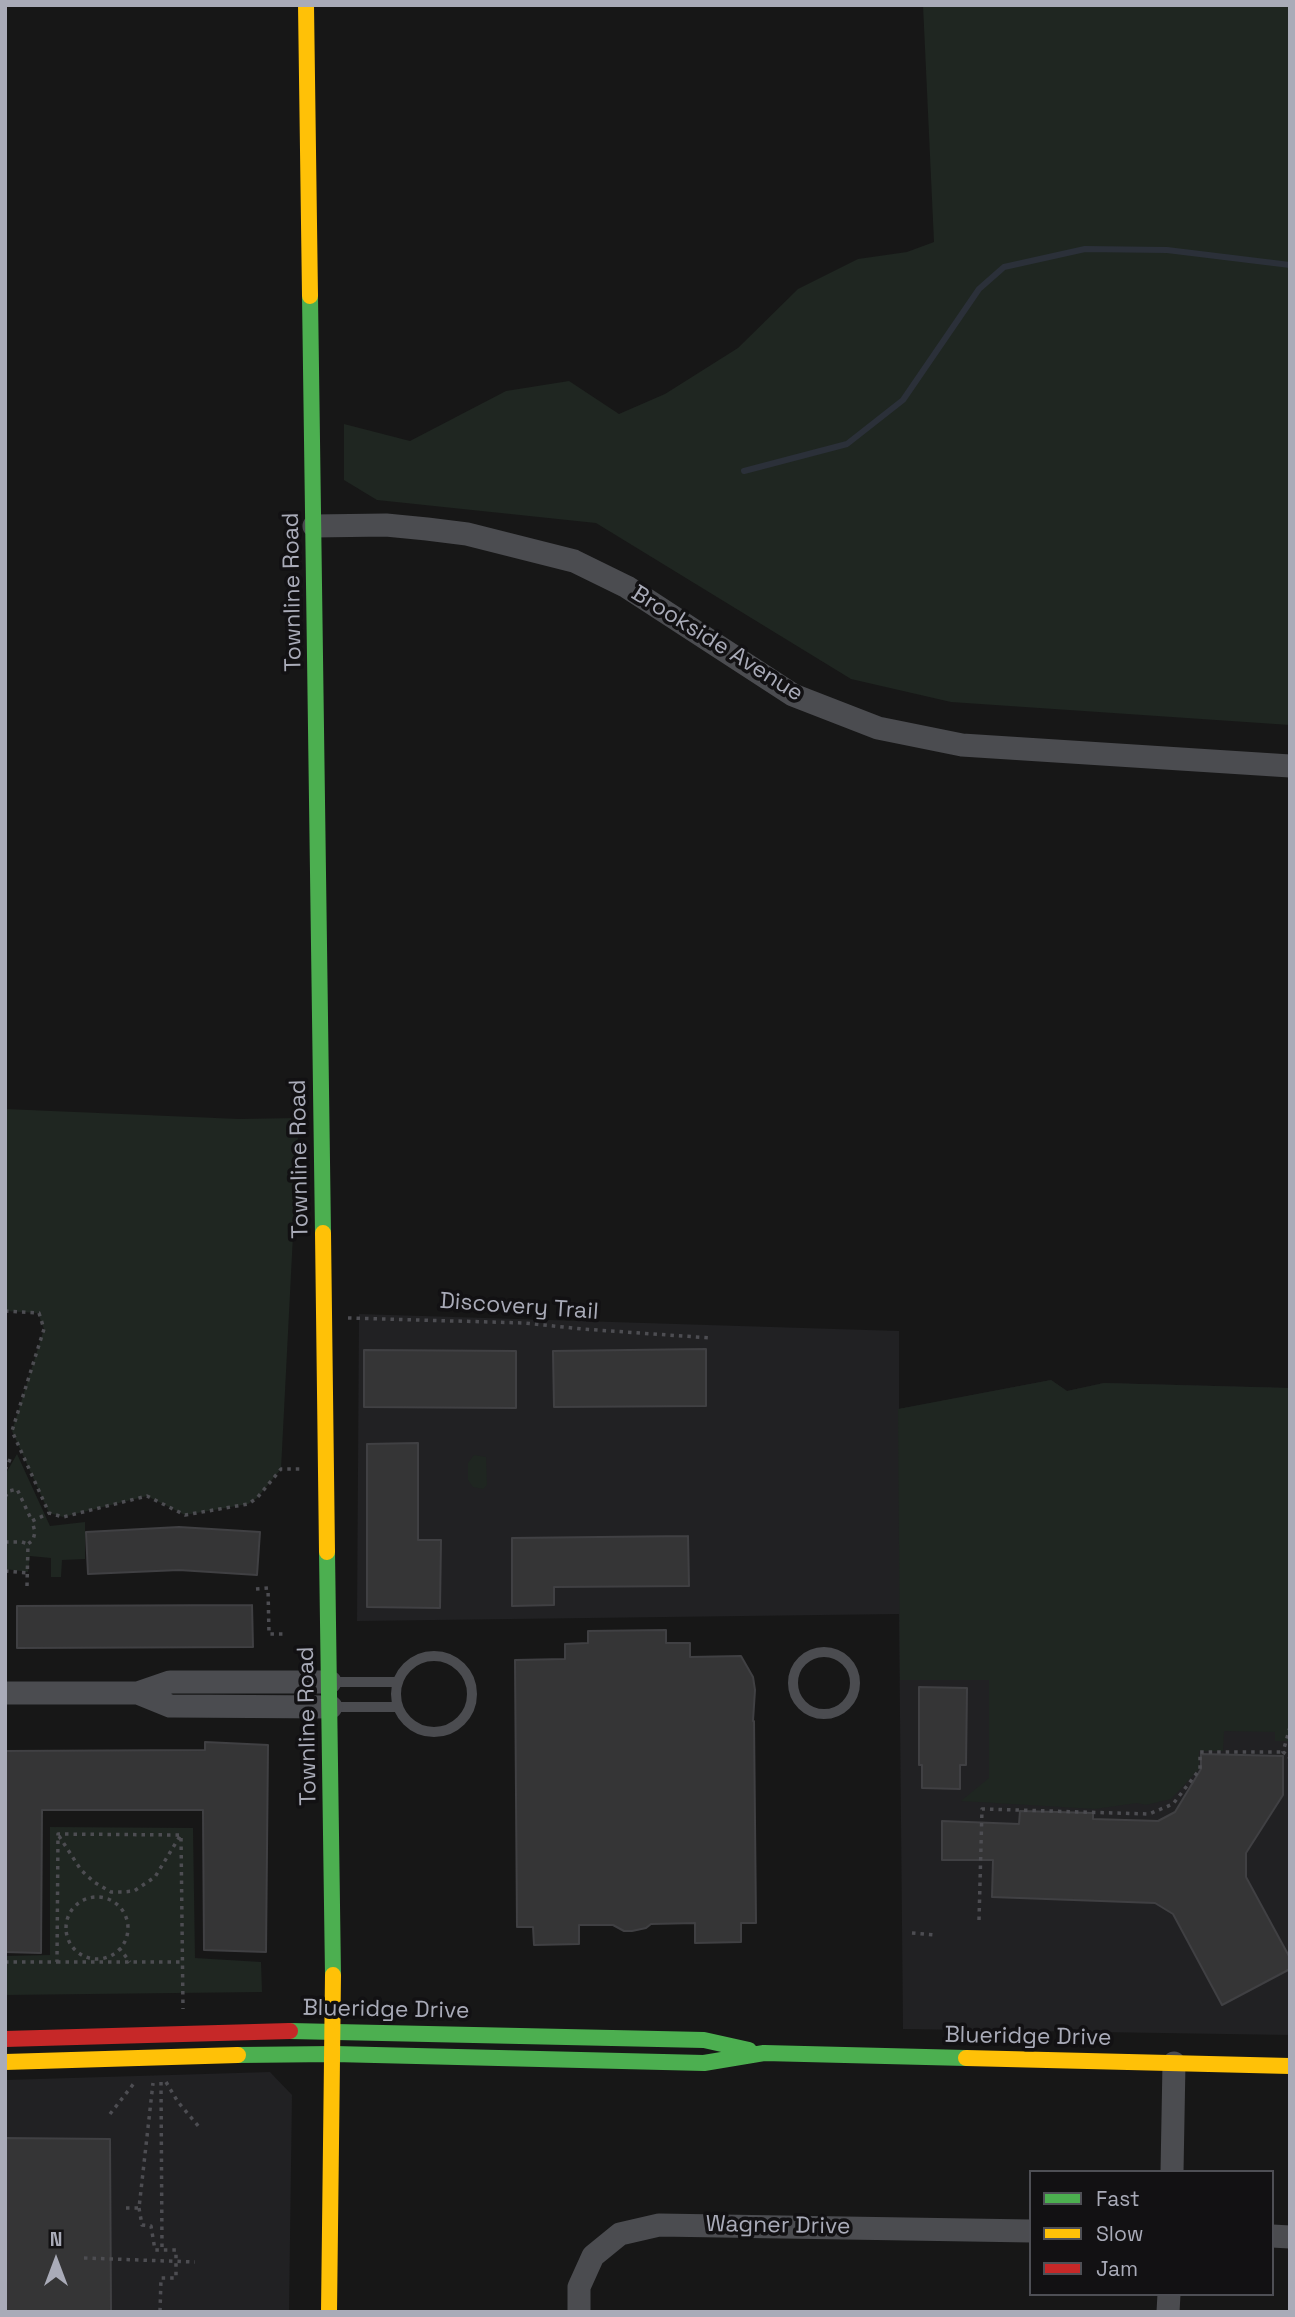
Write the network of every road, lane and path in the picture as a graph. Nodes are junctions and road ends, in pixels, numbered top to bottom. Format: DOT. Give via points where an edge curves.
graph roads {
  1 [pos="306,5"];
  2 [pos="314,526"];
  3 [pos="1290,766"];
  4 [pos="5,1311"];
  5 [pos="325,1317"];
  6 [pos="711,1338"];
  7 [pos="12,1455"];
  8 [pos="327,1469"];
  9 [pos="5,1470"];
  10 [pos="5,1497"];
  11 [pos="49,1513"];
  12 [pos="32,1521"];
  13 [pos="5,1542"];
  14 [pos="28,1544"];
  15 [pos="5,1571"];
  16 [pos="28,1573"];
  17 [pos="27,1586"];
  18 [pos="256,1589"];
  19 [pos="287,1634"];
  20 [pos="330,1682"];
  21 [pos="398,1682"];
  22 [pos="854,1692"];
  23 [pos="5,1693"];
  24 [pos="138,1693"];
  25 [pos="331,1707"];
  26 [pos="398,1707"];
  27 [pos="1290,1727"];
  28 [pos="1283,1752"];
  29 [pos="1290,1760"];
  30 [pos="58,1834"];
  31 [pos="181,1835"];
  32 [pos="111,1892"];
  33 [pos="106,1899"];
  34 [pos="979,1920"];
  35 [pos="912,1933"];
  36 [pos="934,1934"];
  37 [pos="119,1948"];
  38 [pos="86,1957"];
  39 [pos="5,1962"];
  40 [pos="58,1962"];
  41 [pos="79,1962"];
  42 [pos="130,1962"];
  43 [pos="183,1962"];
  44 [pos="183,2014"];
  45 [pos="334,2031"];
  46 [pos="5,2039"];
  47 [pos="764,2053"];
  48 [pos="334,2054"];
  49 [pos="161,2056"];
  50 [pos="5,2062"];
  51 [pos="1174,2063"];
  52 [pos="1290,2066"];
  53 [pos="142,2074"];
  54 [pos="161,2074"];
  55 [pos="110,2114"];
  56 [pos="200,2128"];
  57 [pos="1172,2170"];
  58 [pos="126,2208"];
  59 [pos="139,2208"];
  60 [pos="1029,2231"];
  61 [pos="162,2250"];
  62 [pos="84,2258"];
  63 [pos="176,2262"];
  64 [pos="195,2262"];
  65 [pos="160,2312"];
  66 [pos="329,2312"];
  67 [pos="579,2312"];
  1 -- 2 [label="street, Townline Road"];
  2 -- 3 [label="street, Brookside Avenue" via="440,530 574,561 626,587 793,695 878,728 962,745"];
  2 -- 5 [label="street, Townline Road"];
  4 -- 11 [label="path" via="38,1313 44,1329 12,1431"];
  5 -- 6 [label="path, Discovery Trail" via="525,1323"];
  5 -- 8 [label="street, Townline Road"];
  7 -- 9 [label="path"];
  8 -- 11 [label="path" via="281,1469 248,1504 185,1515 147,1496 63,1517"];
  8 -- 20 [label="street, Townline Road"];
  10 -- 12 [label="path" via="17,1489"];
  11 -- 12 [label="path"];
  12 -- 14 [label="path" via="35,1532"];
  13 -- 14 [label="path"];
  14 -- 16 [label="path"];
  15 -- 16 [label="path"];
  16 -- 17 [label="path"];
  18 -- 19 [label="path" via="268,1588 269,1634"];
  20 -- 21 [label="lane"];
  20 -- 24 [label="street" via="170,1682"];
  20 -- 25 [label="street, Townline Road"];
  21 -- 26 [label="lane"];
  21 -- 26 [label="lane" via="413,1662 438,1656 461,1668 472,1690 466,1714 448,1730 424,1731 412,1726"];
  22 -- 22 [label="lane" via="848,1663 831,1652 802,1661 792,1679 797,1700 813,1713 834,1713"];
  23 -- 24 [label="street"];
  24 -- 25 [label="street" via="170,1706"];
  25 -- 26 [label="lane"];
  25 -- 45 [label="street, Townline Road"];
  27 -- 28 [label="path"];
  28 -- 29 [label="path"];
  28 -- 34 [label="path" via="1200,1752 1200,1769 1172,1804 1149,1814 982,1809"];
  30 -- 31 [label="path"];
  30 -- 32 [label="path" via="86,1876"];
  30 -- 40 [label="path"];
  31 -- 32 [label="path" via="155,1877 134,1891"];
  31 -- 43 [label="path"];
  32 -- 33 [label="path"];
  33 -- 37 [label="path" via="125,1916 127,1936"];
  33 -- 38 [label="path" via="83,1900 68,1915 70,1944"];
  35 -- 36 [label="path"];
  37 -- 38 [label="path" via="106,1957"];
  37 -- 42 [label="path"];
  38 -- 41 [label="path"];
  39 -- 40 [label="path"];
  40 -- 41 [label="path"];
  41 -- 42 [label="path"];
  42 -- 43 [label="path"];
  43 -- 44 [label="path"];
  45 -- 46 [label="street, Blueridge Drive"];
  45 -- 47 [label="street, Blueridge Drive" via="704,2040"];
  45 -- 48 [label="street, Townline Road"];
  47 -- 48 [label="street, Blueridge Drive" via="704,2063"];
  47 -- 51 [label="street, Blueridge Drive"];
  48 -- 49 [label="street, Blueridge Drive"];
  48 -- 66 [label="street, Townline Road"];
  49 -- 50 [label="street, Blueridge Drive"];
  49 -- 54 [label="path"];
  51 -- 52 [label="street, Blueridge Drive"];
  51 -- 57 [label="street"];
  53 -- 55 [label="path"];
  54 -- 56 [label="path"];
  54 -- 59 [label="path" via="154,2073"];
  54 -- 61 [label="path"];
  58 -- 59 [label="path"];
  59 -- 61 [label="path" via="142,2225 151,2226 155,2250"];
  60 -- 67 [label="street, Wagner Drive" via="659,2225 620,2234 593,2256 579,2287"];
  61 -- 63 [label="path" via="176,2250"];
  62 -- 63 [label="path"];
  63 -- 64 [label="path"];
  63 -- 65 [label="path" via="176,2278 161,2278"];
}
